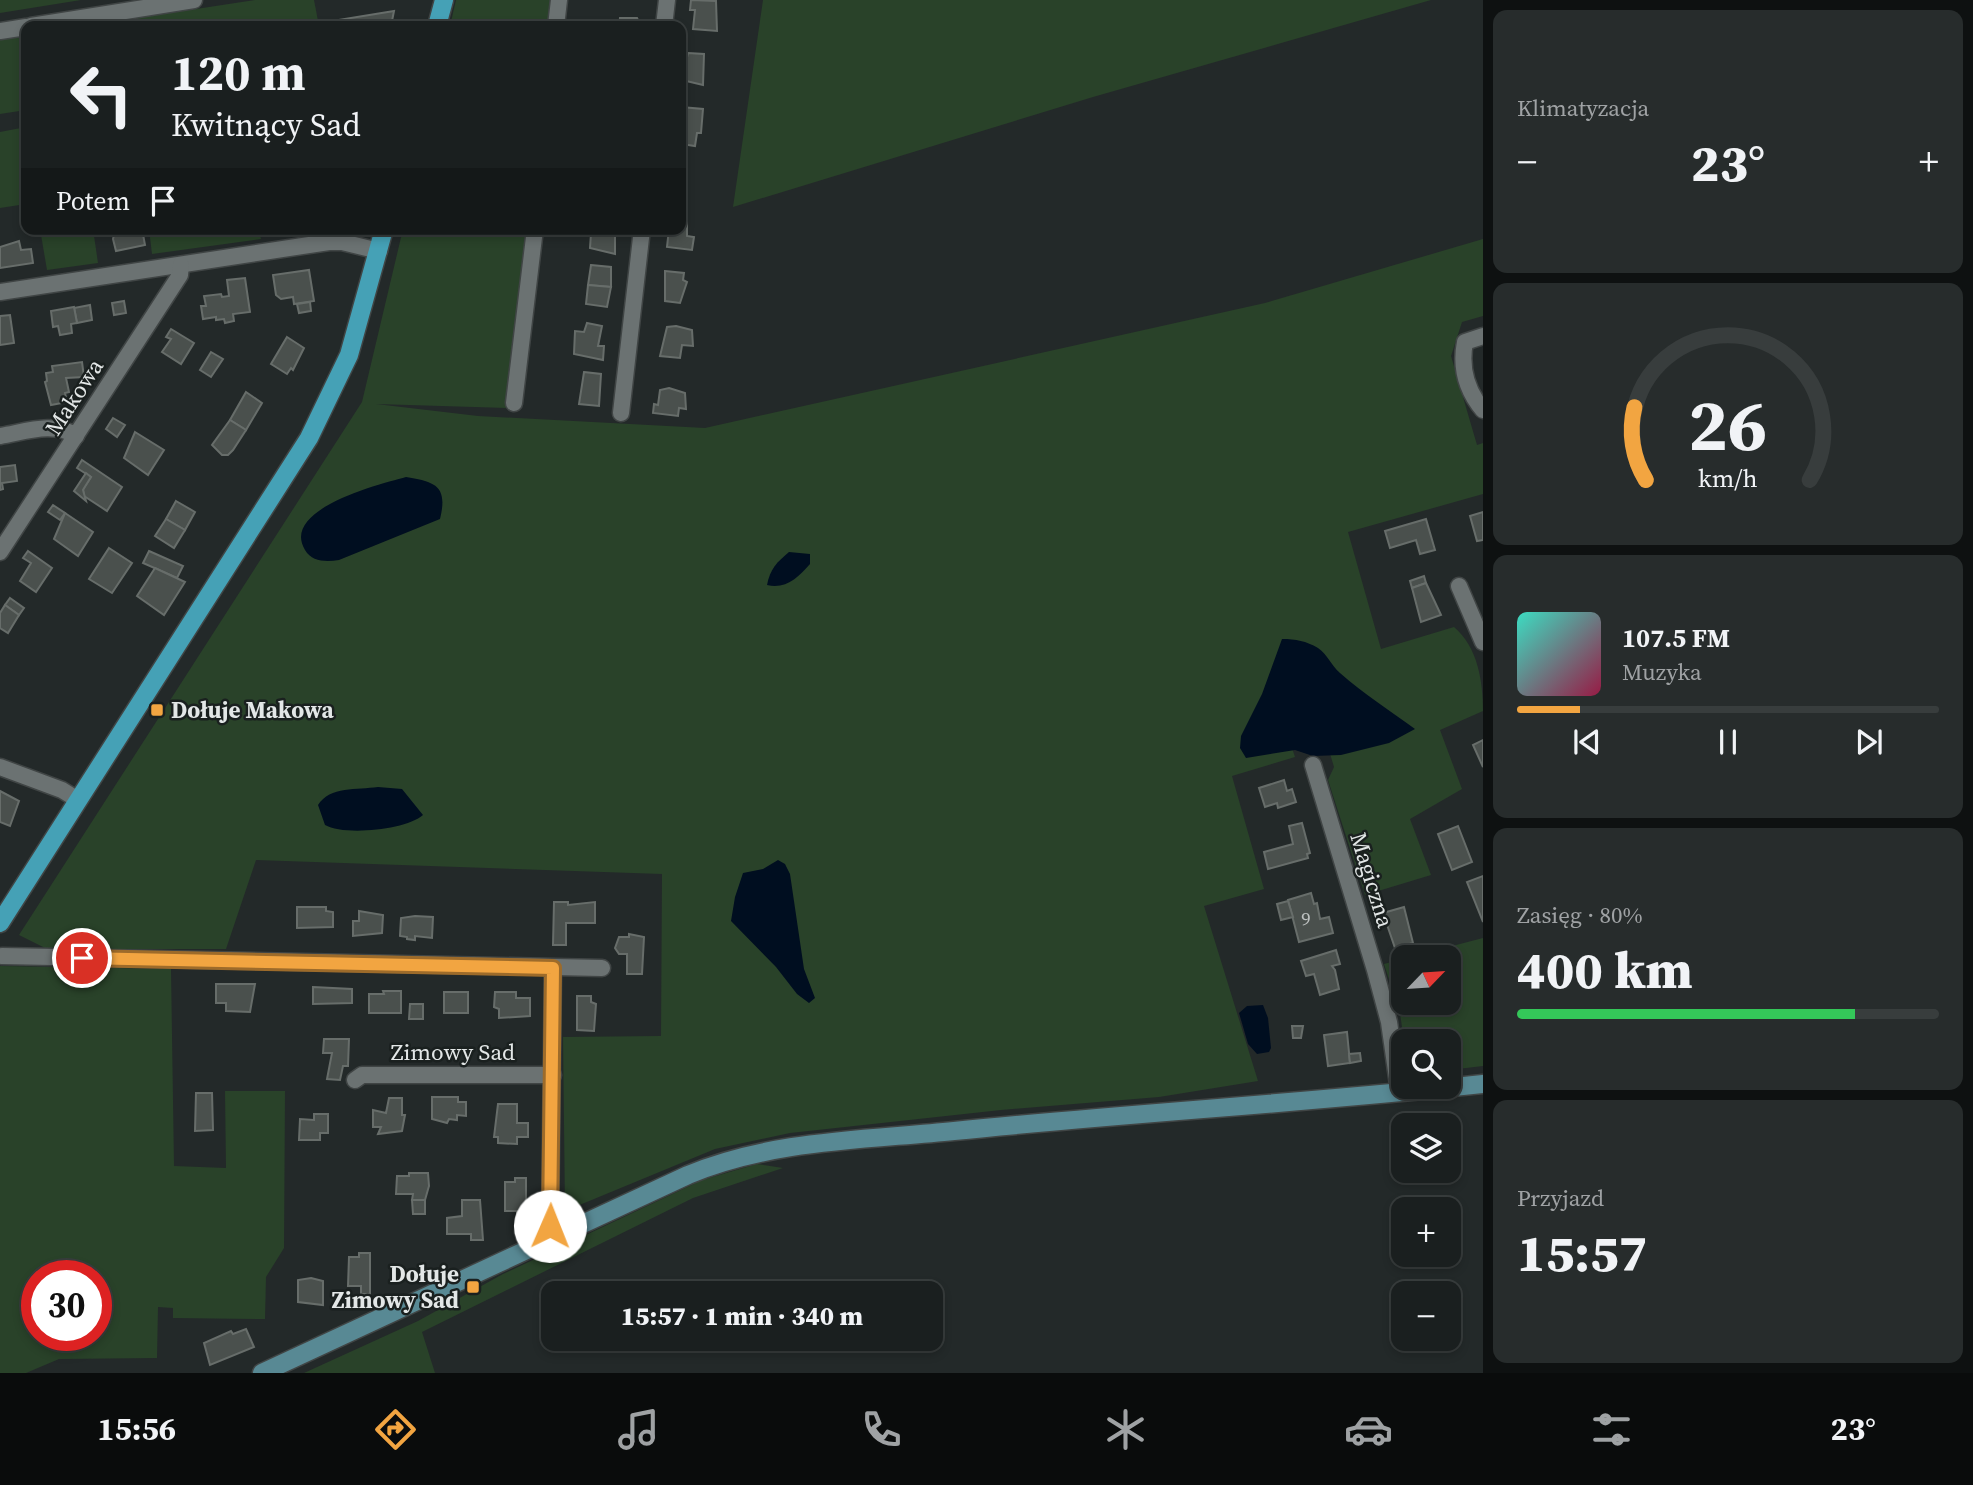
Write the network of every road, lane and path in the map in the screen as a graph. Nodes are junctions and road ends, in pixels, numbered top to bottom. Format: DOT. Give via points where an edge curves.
graph roads {
  1 [pos="194,0"];
  2 [pos="444,0"];
  3 [pos="559,0"];
  4 [pos="667,0"];
  5 [pos="66,21"];
  6 [pos="438,21"];
  7 [pos="557,21"];
  8 [pos="665,21"];
  9 [pos="21,28"];
  10 [pos="0,31"];
  11 [pos="383,235"];
  12 [pos="534,235"];
  13 [pos="641,235"];
  14 [pos="379,251"];
  15 [pos="181,264"];
  16 [pos="0,292"];
  17 [pos="1483,335"];
  18 [pos="514,403"];
  19 [pos="1483,410"];
  20 [pos="621,413"];
  21 [pos="0,436"];
  22 [pos="76,436"];
  23 [pos="0,552"];
  24 [pos="1459,586"];
  25 [pos="1483,642"];
  26 [pos="1313,765"];
  27 [pos="0,767"];
  28 [pos="78,800"];
  29 [pos="0,923"];
  30 [pos="2,956"];
  31 [pos="553,968"];
  32 [pos="602,968"];
  33 [pos="1391,1036"];
  34 [pos="553,1075"];
  35 [pos="355,1080"];
  36 [pos="1483,1084"];
  37 [pos="1461,1086"];
  38 [pos="1391,1093"];
  39 [pos="556,1239"];
  40 [pos="262,1373"];
  1 -- 5 [label="street"];
  2 -- 6 [label="main road"];
  3 -- 7 [label="street"];
  4 -- 8 [label="street"];
  9 -- 10 [label="street"];
  11 -- 14 [label="main road"];
  12 -- 18 [label="street"];
  13 -- 20 [label="street"];
  14 -- 15 [label="street" via="328,242"];
  14 -- 28 [label="main road" via="349,355 324,410"];
  15 -- 16 [label="street"];
  15 -- 22 [label="street, Makowa" via="180,275"];
  17 -- 19 [label="street" via="1465,342 1463,352 1470,394"];
  21 -- 22 [label="street" via="49,428 65,429"];
  22 -- 23 [label="street, Makowa"];
  24 -- 25 [label="street"];
  26 -- 33 [label="street, Magiczna" via="1376,970"];
  27 -- 28 [label="street"];
  28 -- 29 [label="main road"];
  30 -- 31 [label="street"];
  31 -- 32 [label="street"];
  31 -- 34 [label="street"];
  34 -- 35 [label="street, Zimowy Sad" via="362,1075"];
  34 -- 39 [label="street" via="550,1226"];
  36 -- 37 [label="street"];
  38 -- 39 [label="street" via="814,1145 738,1158 677,1181"];
  39 -- 40 [label="street"];
}
